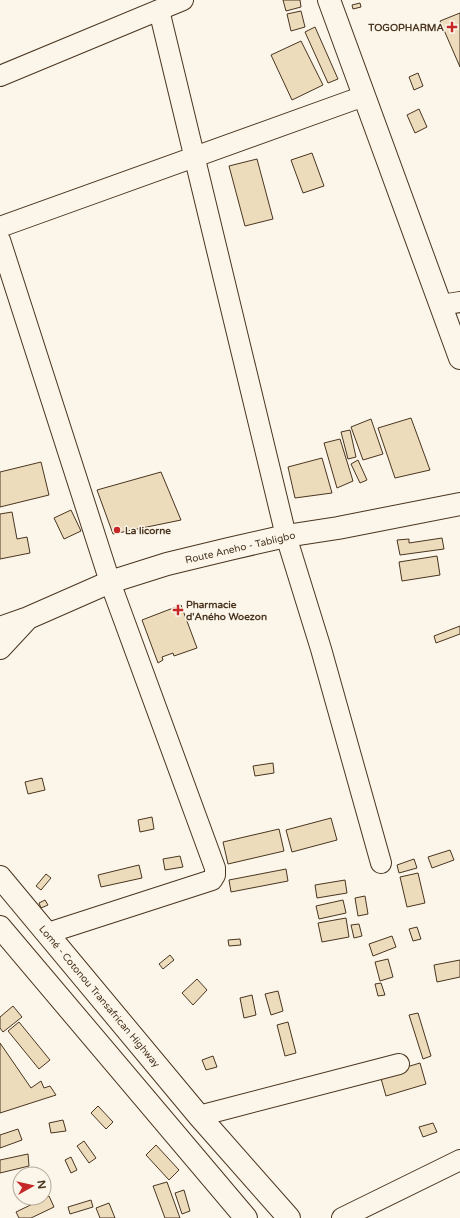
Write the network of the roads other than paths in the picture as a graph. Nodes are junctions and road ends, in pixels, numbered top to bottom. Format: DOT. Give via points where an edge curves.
graph roads {
  1 [pos="183,0"];
  2 [pos="329,0"];
  3 [pos="159,10"];
  4 [pos="0,76"];
  5 [pos="364,96"];
  6 [pos="195,157"];
  7 [pos="0,227"];
  8 [pos="0,240"];
  9 [pos="450,304"];
  10 [pos="460,358"];
  11 [pos="460,504"];
  12 [pos="286,536"];
  13 [pos="110,582"];
  14 [pos="28,618"];
  15 [pos="0,628"];
  16 [pos="0,648"];
  17 [pos="381,863"];
  18 [pos="0,877"];
  19 [pos="0,927"];
  20 [pos="48,933"];
  21 [pos="399,1064"];
  22 [pos="199,1116"];
  23 [pos="460,1160"];
  24 [pos="246,1218"];
  25 [pos="289,1218"];
  26 [pos="342,1218"];
  1 -- 3 [label="street"];
  2 -- 5 [label="main road"];
  3 -- 4 [label="street"];
  3 -- 6 [label="street"];
  5 -- 6 [label="street"];
  5 -- 9 [label="main road"];
  6 -- 7 [label="street"];
  6 -- 12 [label="street"];
  8 -- 13 [label="street"];
  9 -- 10 [label="main road"];
  11 -- 12 [label="main road, Route Aneho - Tabligbo"];
  12 -- 13 [label="main road, Route Aneho - Tabligbo" via="175,562"];
  12 -- 17 [label="street" via="321,649"];
  13 -- 14 [label="main road, Route Aneho - Tabligbo"];
  13 -- 20 [label="street" via="215,868 215,875 212,880"];
  14 -- 15 [label="main road, Route Aneho - Tabligbo"];
  14 -- 16 [label="main road"];
  18 -- 20 [label="main road, Lomé - Cotonou Transafrican Highway"];
  19 -- 24 [label="main road"];
  20 -- 22 [label="main road, Lomé - Cotonou Transafrican Highway"];
  21 -- 22 [label="street"];
  22 -- 25 [label="main road, Lomé - Cotonou Transafrican Highway"];
  23 -- 26 [label="street"];
}
